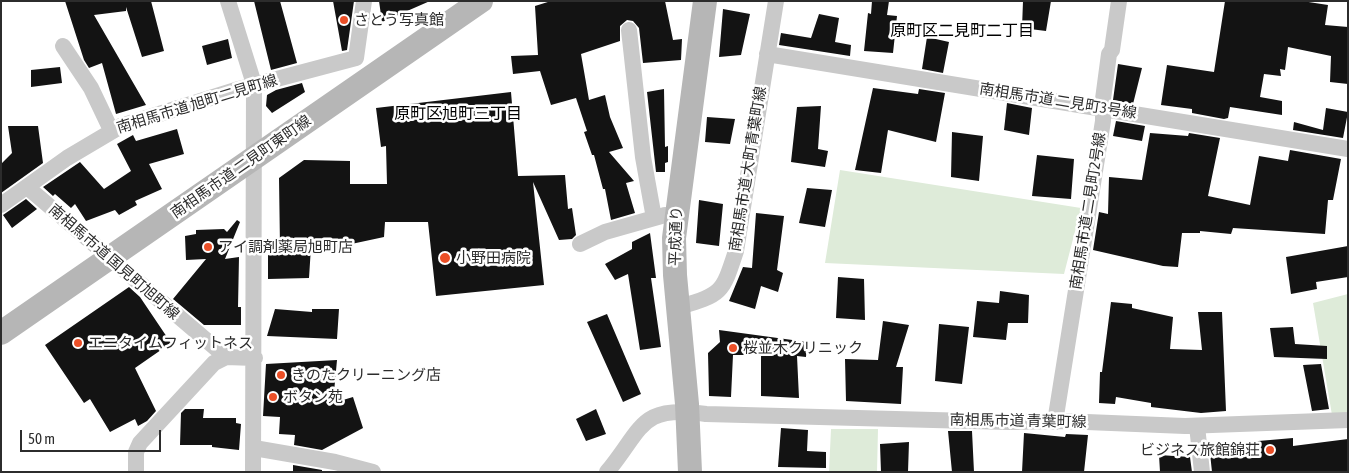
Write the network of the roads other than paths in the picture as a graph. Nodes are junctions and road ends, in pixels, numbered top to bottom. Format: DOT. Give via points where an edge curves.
graph roads {
  1 [pos="228,1"];
  2 [pos="364,1"];
  3 [pos="481,1"];
  4 [pos="705,1"];
  5 [pos="776,1"];
  6 [pos="1119,1"];
  7 [pos="629,30"];
  8 [pos="63,46"];
  9 [pos="767,54"];
  10 [pos="356,58"];
  11 [pos="366,79"];
  12 [pos="254,84"];
  13 [pos="1104,110"];
  14 [pos="111,130"];
  15 [pos="1348,149"];
  16 [pos="254,159"];
  17 [pos="26,187"];
  18 [pos="1,205"];
  19 [pos="665,215"];
  20 [pos="580,244"];
  21 [pos="110,257"];
  22 [pos="679,307"];
  23 [pos="1,333"];
  24 [pos="226,357"];
  25 [pos="255,358"];
  26 [pos="688,411"];
  27 [pos="1348,420"];
  28 [pos="1055,422"];
  29 [pos="1197,426"];
  30 [pos="254,448"];
  31 [pos="136,472"];
  32 [pos="254,472"];
  33 [pos="373,472"];
  34 [pos="606,472"];
  35 [pos="690,472"];
  36 [pos="1202,472"];
  1 -- 12 [label="street"];
  2 -- 10 [label="street"];
  3 -- 11 [label="street, 南相馬市道 二見町東町線"];
  4 -- 19 [label="street, 平成通り"];
  5 -- 9 [label="street, 南相馬市道 大町青葉町線"];
  6 -- 13 [label="street, 南相馬市道 二見町2号線" via="1109,54"];
  7 -- 19 [label="street" via="643,157"];
  8 -- 14 [label="street" via="91,88"];
  9 -- 13 [label="street, 南相馬市道 二見町3号線"];
  9 -- 22 [label="street, 南相馬市道 大町青葉町線" via="731,266 719,291 710,298"];
  10 -- 11 [label="street"];
  10 -- 12 [label="street, 南相馬市道 旭町二見町線"];
  11 -- 16 [label="street, 南相馬市道 二見町東町線"];
  12 -- 14 [label="street, 南相馬市道 旭町二見町線"];
  12 -- 16 [label="street"];
  13 -- 15 [label="street, 南相馬市道 二見町3号線"];
  13 -- 28 [label="street, 南相馬市道 二見町2号線"];
  14 -- 17 [label="street, 南相馬市道 旭町二見町線"];
  16 -- 21 [label="street, 南相馬市道 二見町東町線"];
  16 -- 25 [label="street"];
  17 -- 18 [label="street, 南相馬市道 旭町二見町線"];
  17 -- 21 [label="street, 南相馬市道 国見町旭町線"];
  19 -- 20 [label="street" via="605,232"];
  19 -- 22 [label="street, 平成通り"];
  21 -- 23 [label="street, 南相馬市道 二見町東町線"];
  21 -- 24 [label="street, 南相馬市道 国見町旭町線"];
  22 -- 26 [label="street, 平成通り"];
  24 -- 25 [label="street"];
  24 -- 31 [label="street" via="214,364 140,443 136,452"];
  25 -- 30 [label="street"];
  26 -- 28 [label="street, 南相馬市道 青葉町線"];
  26 -- 34 [label="street" via="669,412 644,421"];
  26 -- 35 [label="street, 平成通り"];
  27 -- 29 [label="street, 南相馬市道 青葉町線"];
  28 -- 29 [label="street, 南相馬市道 青葉町線"];
  29 -- 36 [label="street"];
  30 -- 32 [label="street"];
  30 -- 33 [label="street"];
}
